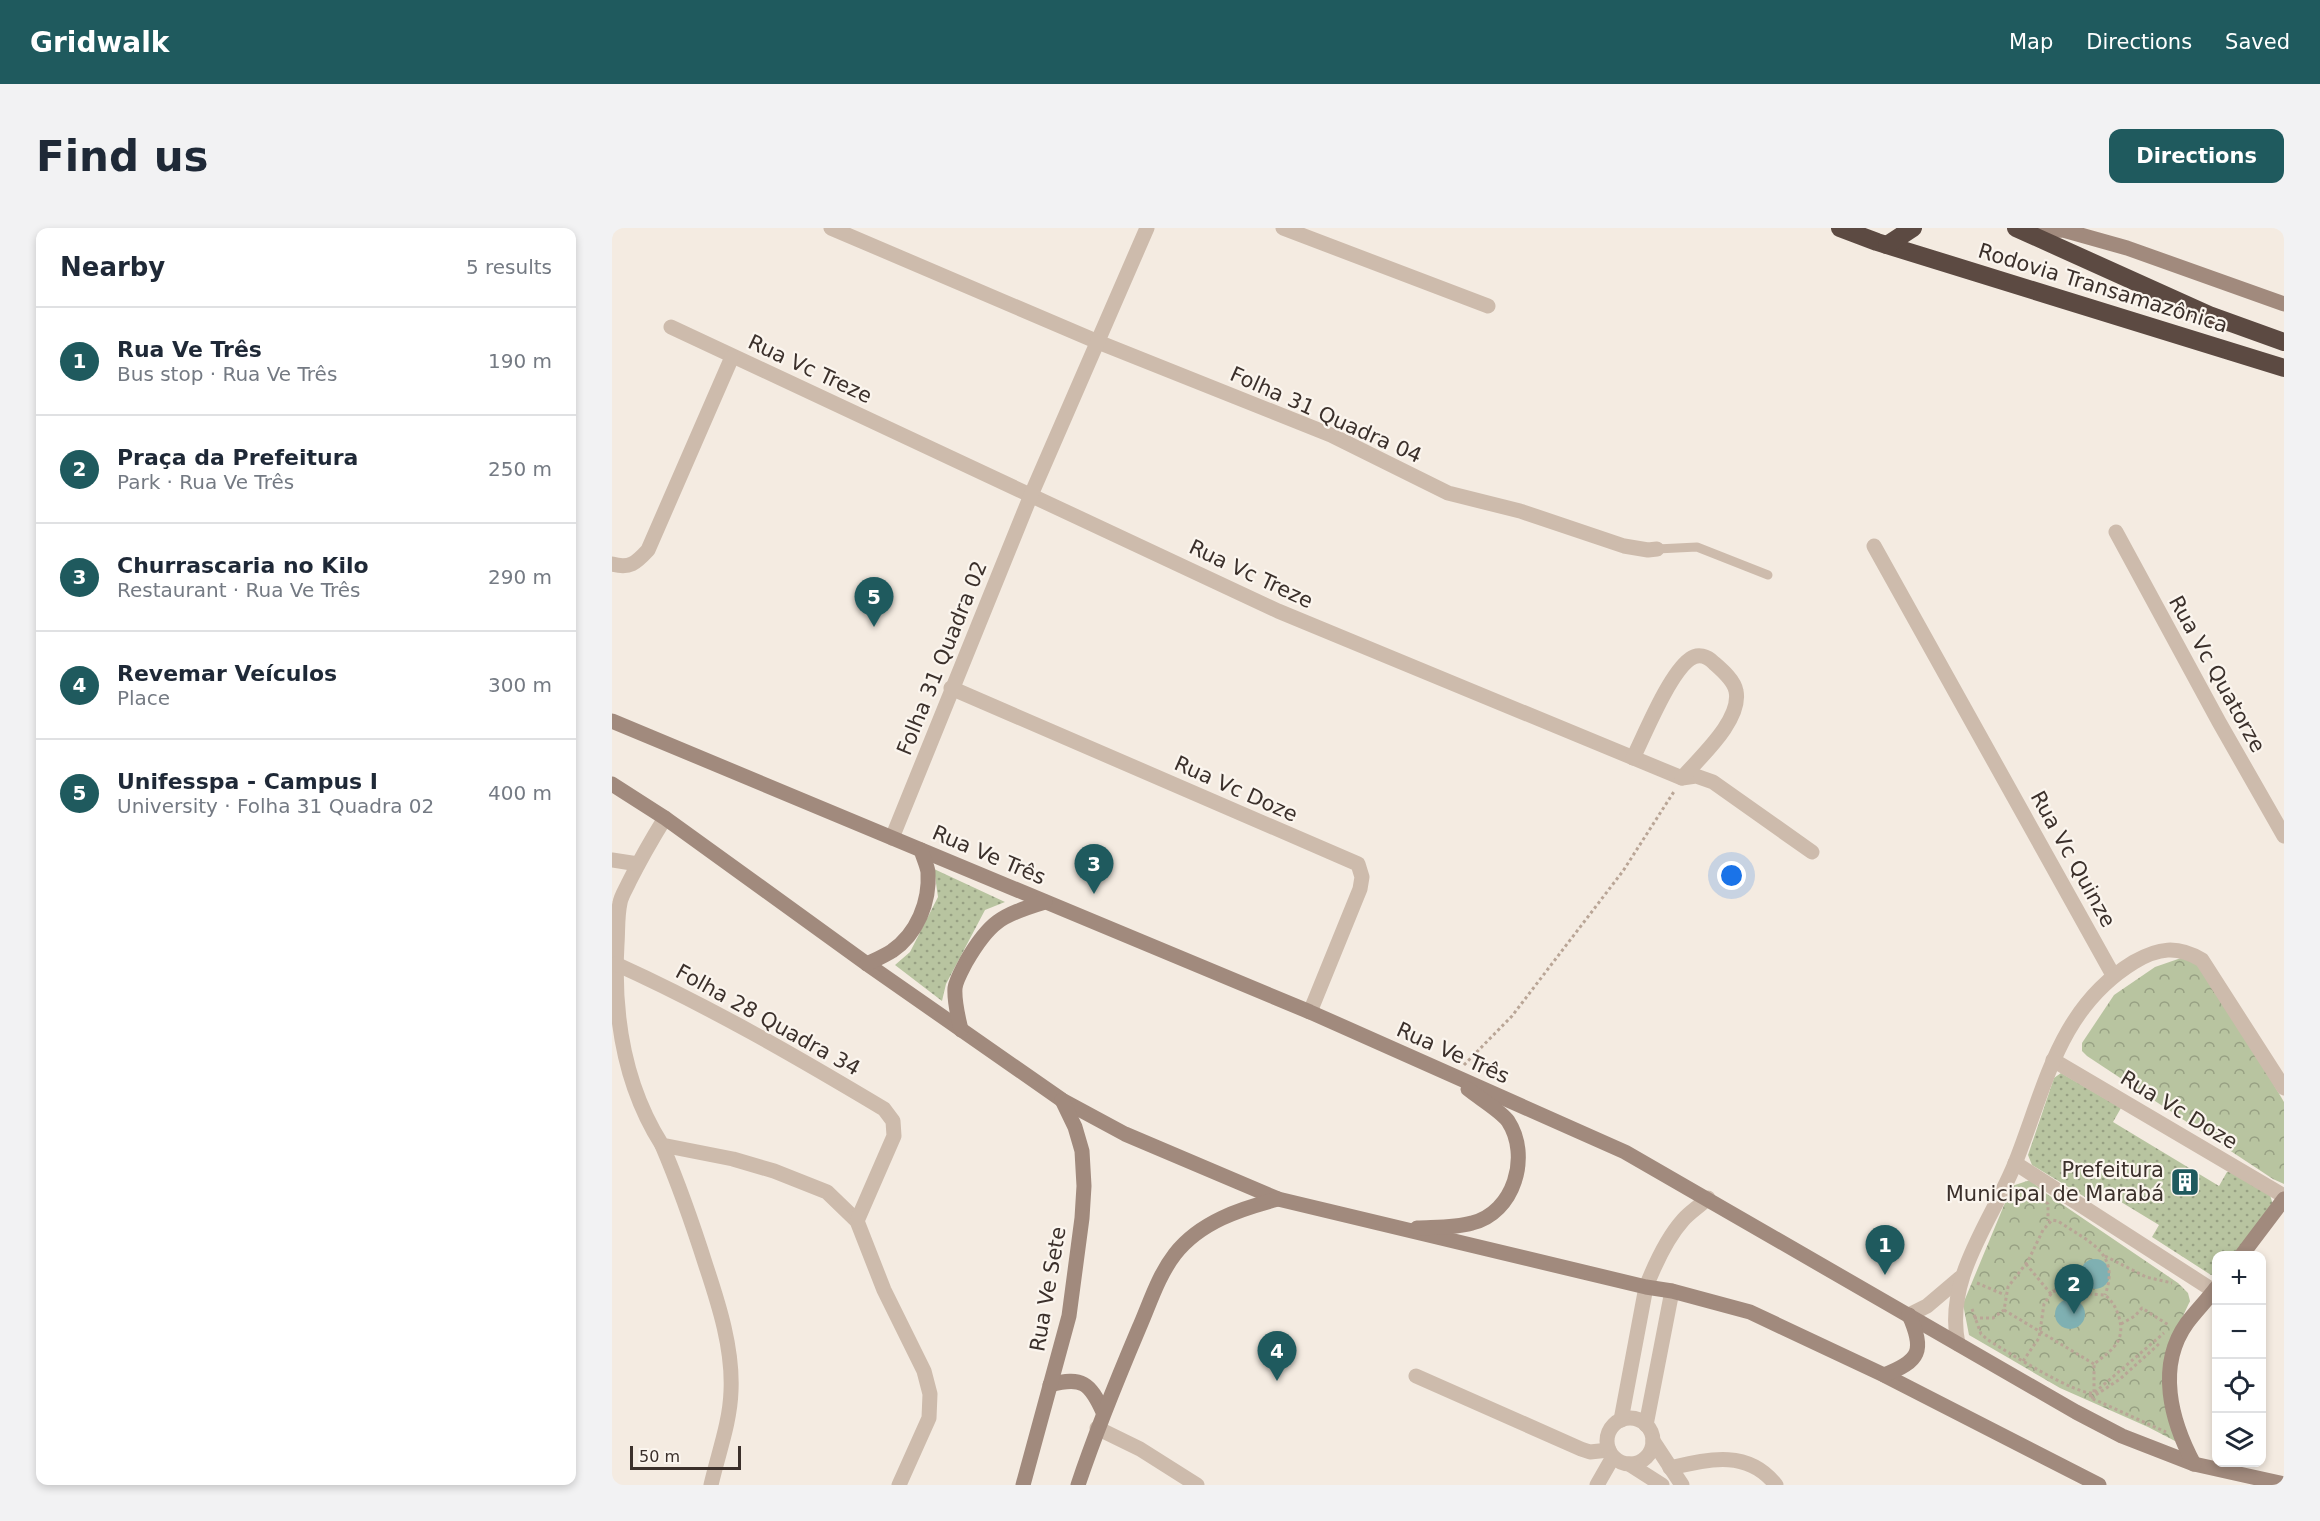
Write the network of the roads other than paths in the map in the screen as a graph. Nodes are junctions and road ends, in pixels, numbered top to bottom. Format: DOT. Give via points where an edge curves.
graph roads {
  1 [pos="831,228"];
  2 [pos="1147,228"];
  3 [pos="1283,228"];
  4 [pos="1840,228"];
  5 [pos="1913,228"];
  6 [pos="2020,230"];
  7 [pos="1887,245"];
  8 [pos="2284,304"];
  9 [pos="1488,306"];
  10 [pos="671,327"];
  11 [pos="1098,342"];
  12 [pos="2284,342"];
  13 [pos="732,357"];
  14 [pos="2284,368"];
  15 [pos="1031,495"];
  16 [pos="2116,532"];
  17 [pos="1874,546"];
  18 [pos="1658,549"];
  19 [pos="612,564"];
  20 [pos="1767,575"];
  21 [pos="951,688"];
  22 [pos="612,721"];
  23 [pos="1633,758"];
  24 [pos="1682,778"];
  25 [pos="612,784"];
  26 [pos="665,818"];
  27 [pos="2284,836"];
  28 [pos="892,838"];
  29 [pos="921,850"];
  30 [pos="1812,852"];
  31 [pos="612,860"];
  32 [pos="638,864"];
  33 [pos="1045,902"];
  34 [pos="616,964"];
  35 [pos="867,964"];
  36 [pos="2113,975"];
  37 [pos="1310,1012"];
  38 [pos="961,1030"];
  39 [pos="2053,1060"];
  40 [pos="1452,1077"];
  41 [pos="2284,1088"];
  42 [pos="1062,1100"];
  43 [pos="662,1145"];
  44 [pos="2015,1163"];
  45 [pos="1708,1198"];
  46 [pos="2284,1198"];
  47 [pos="1278,1199"];
  48 [pos="857,1221"];
  49 [pos="1402,1230"];
  50 [pos="2245,1251"];
  51 [pos="1960,1278"];
  52 [pos="1646,1287"];
  53 [pos="2212,1287"];
  54 [pos="1672,1291"];
  55 [pos="2212,1293"];
  56 [pos="1909,1315"];
  57 [pos="1958,1344"];
  58 [pos="1884,1375"];
  59 [pos="1416,1376"];
  60 [pos="1050,1385"];
  61 [pos="1103,1412"];
  62 [pos="1621,1420"];
  63 [pos="1646,1425"];
  64 [pos="1097,1428"];
  65 [pos="1653,1441"];
  66 [pos="1611,1453"];
  67 [pos="1629,1464"];
  68 [pos="2194,1464"];
  69 [pos="1670,1468"];
  70 [pos="2284,1484"];
  71 [pos="711,1485"];
  72 [pos="899,1485"];
  73 [pos="1023,1485"];
  74 [pos="1078,1485"];
  75 [pos="1197,1485"];
  76 [pos="1597,1485"];
  77 [pos="1662,1485"];
  78 [pos="1682,1485"];
  79 [pos="1776,1485"];
  80 [pos="2099,1485"];
  1 -- 11 [label="street, Folha 31 Quadra 04"];
  2 -- 11 [label="street"];
  3 -- 9 [label="street"];
  4 -- 7 [label="highway, Rodovia Transamazônica"];
  5 -- 7 [label="highway"];
  6 -- 8 [label="main road" via="2074,233"];
  6 -- 12 [label="highway, Rodovia Transamazônica" via="2209,315"];
  7 -- 14 [label="highway, Rodovia Transamazônica"];
  10 -- 13 [label="street, Rua Vc Treze"];
  11 -- 15 [label="street, Folha 31 Quadra 02"];
  11 -- 18 [label="street, Folha 31 Quadra 04" via="1331,435 1448,493 1624,546"];
  13 -- 15 [label="street, Rua Vc Treze"];
  13 -- 19 [label="street" via="648,550 636,563 623,567"];
  15 -- 21 [label="street, Folha 31 Quadra 02"];
  15 -- 23 [label="street, Rua Vc Treze" via="1278,611"];
  16 -- 27 [label="street, Rua Vc Quatorze"];
  17 -- 36 [label="street, Rua Vc Quinze"];
  18 -- 20 [label="lane" via="1697,548"];
  21 -- 28 [label="street, Folha 31 Quadra 02"];
  21 -- 37 [label="street, Rua Vc Doze" via="1358,864 1360,890"];
  22 -- 28 [label="main road, Rua Ve Três"];
  23 -- 24 [label="street, Rua Vc Treze"];
  23 -- 24 [label="street" via="1677,673 1692,657 1701,655 1713,661 1732,681 1736,708 1728,724"];
  24 -- 30 [label="street, Rua Vc Treze" via="1696,776 1713,782"];
  25 -- 26 [label="main road"];
  26 -- 32 [label="street"];
  26 -- 35 [label="main road"];
  28 -- 29 [label="main road, Rua Ve Três"];
  29 -- 33 [label="main road, Rua Ve Três"];
  29 -- 35 [label="main road" via="928,870 923,909 912,932 893,950"];
  31 -- 32 [label="street"];
  32 -- 34 [label="street" via="620,902"];
  33 -- 37 [label="main road, Rua Ve Três"];
  33 -- 38 [label="main road" via="1000,919 981,937 955,985"];
  34 -- 43 [label="street" via="625,1061 648,1122"];
  34 -- 48 [label="street, Folha 28 Quadra 34" via="674,990 884,1109 893,1121 894,1136"];
  35 -- 38 [label="main road"];
  36 -- 39 [label="street" via="2088,1000"];
  36 -- 41 [label="street" via="2151,952 2166,949 2191,953 2202,960"];
  37 -- 40 [label="main road, Rua Ve Três"];
  38 -- 42 [label="main road"];
  39 -- 44 [label="street"];
  39 -- 46 [label="street, Rua Vc Doze"];
  40 -- 45 [label="main road, Rua Ve Três" via="1625,1152"];
  40 -- 49 [label="main road" via="1507,1120 1518,1156 1516,1177 1505,1203 1474,1223"];
  42 -- 47 [label="main road" via="1125,1134"];
  42 -- 60 [label="main road, Rua Ve Sete" via="1082,1151 1084,1186 1069,1316"];
  43 -- 48 [label="street" via="733,1159 817,1188 827,1192"];
  43 -- 71 [label="street" via="719,1304 728,1352 731,1390"];
  44 -- 51 [label="street"];
  44 -- 53 [label="street"];
  45 -- 52 [label="street" via="1683,1220 1666,1244"];
  45 -- 56 [label="main road, Rua Ve Três"];
  46 -- 50 [label="main road"];
  47 -- 49 [label="main road"];
  47 -- 61 [label="main road" via="1239,1209 1200,1231 1176,1253 1161,1278"];
  48 -- 72 [label="street" via="884,1290 924,1371 930,1394 929,1418"];
  49 -- 52 [label="main road"];
  51 -- 56 [label="street" via="1927,1306"];
  51 -- 57 [label="street" via="1954,1323"];
  52 -- 54 [label="main road"];
  52 -- 62 [label="street"];
  54 -- 58 [label="main road" via="1750,1312"];
  54 -- 63 [label="street"];
  55 -- 68 [label="main road" via="2186,1324 2169,1371 2173,1410"];
  56 -- 57 [label="main road, Rua Ve Três"];
  56 -- 58 [label="main road" via="1916,1330 1915,1357"];
  57 -- 68 [label="main road, Rua Ve Três" via="2122,1436"];
  58 -- 80 [label="main road"];
  59 -- 66 [label="street" via="1581,1449"];
  60 -- 61 [label="main road" via="1067,1380 1080,1382 1093,1391"];
  60 -- 73 [label="main road, Rua Ve Sete"];
  61 -- 64 [label="main road"];
  62 -- 63 [label="street" via="1630,1418"];
  62 -- 66 [label="street" via="1608,1432"];
  63 -- 65 [label="street"];
  64 -- 74 [label="main road"];
  64 -- 75 [label="street" via="1140,1449"];
  65 -- 67 [label="street" via="1646,1457"];
  65 -- 69 [label="street"];
  66 -- 67 [label="street"];
  66 -- 76 [label="street"];
  67 -- 77 [label="street"];
  68 -- 70 [label="main road, Rua Ve Três"];
  69 -- 78 [label="street"];
  69 -- 79 [label="street" via="1734,1459 1767,1473"];
}
